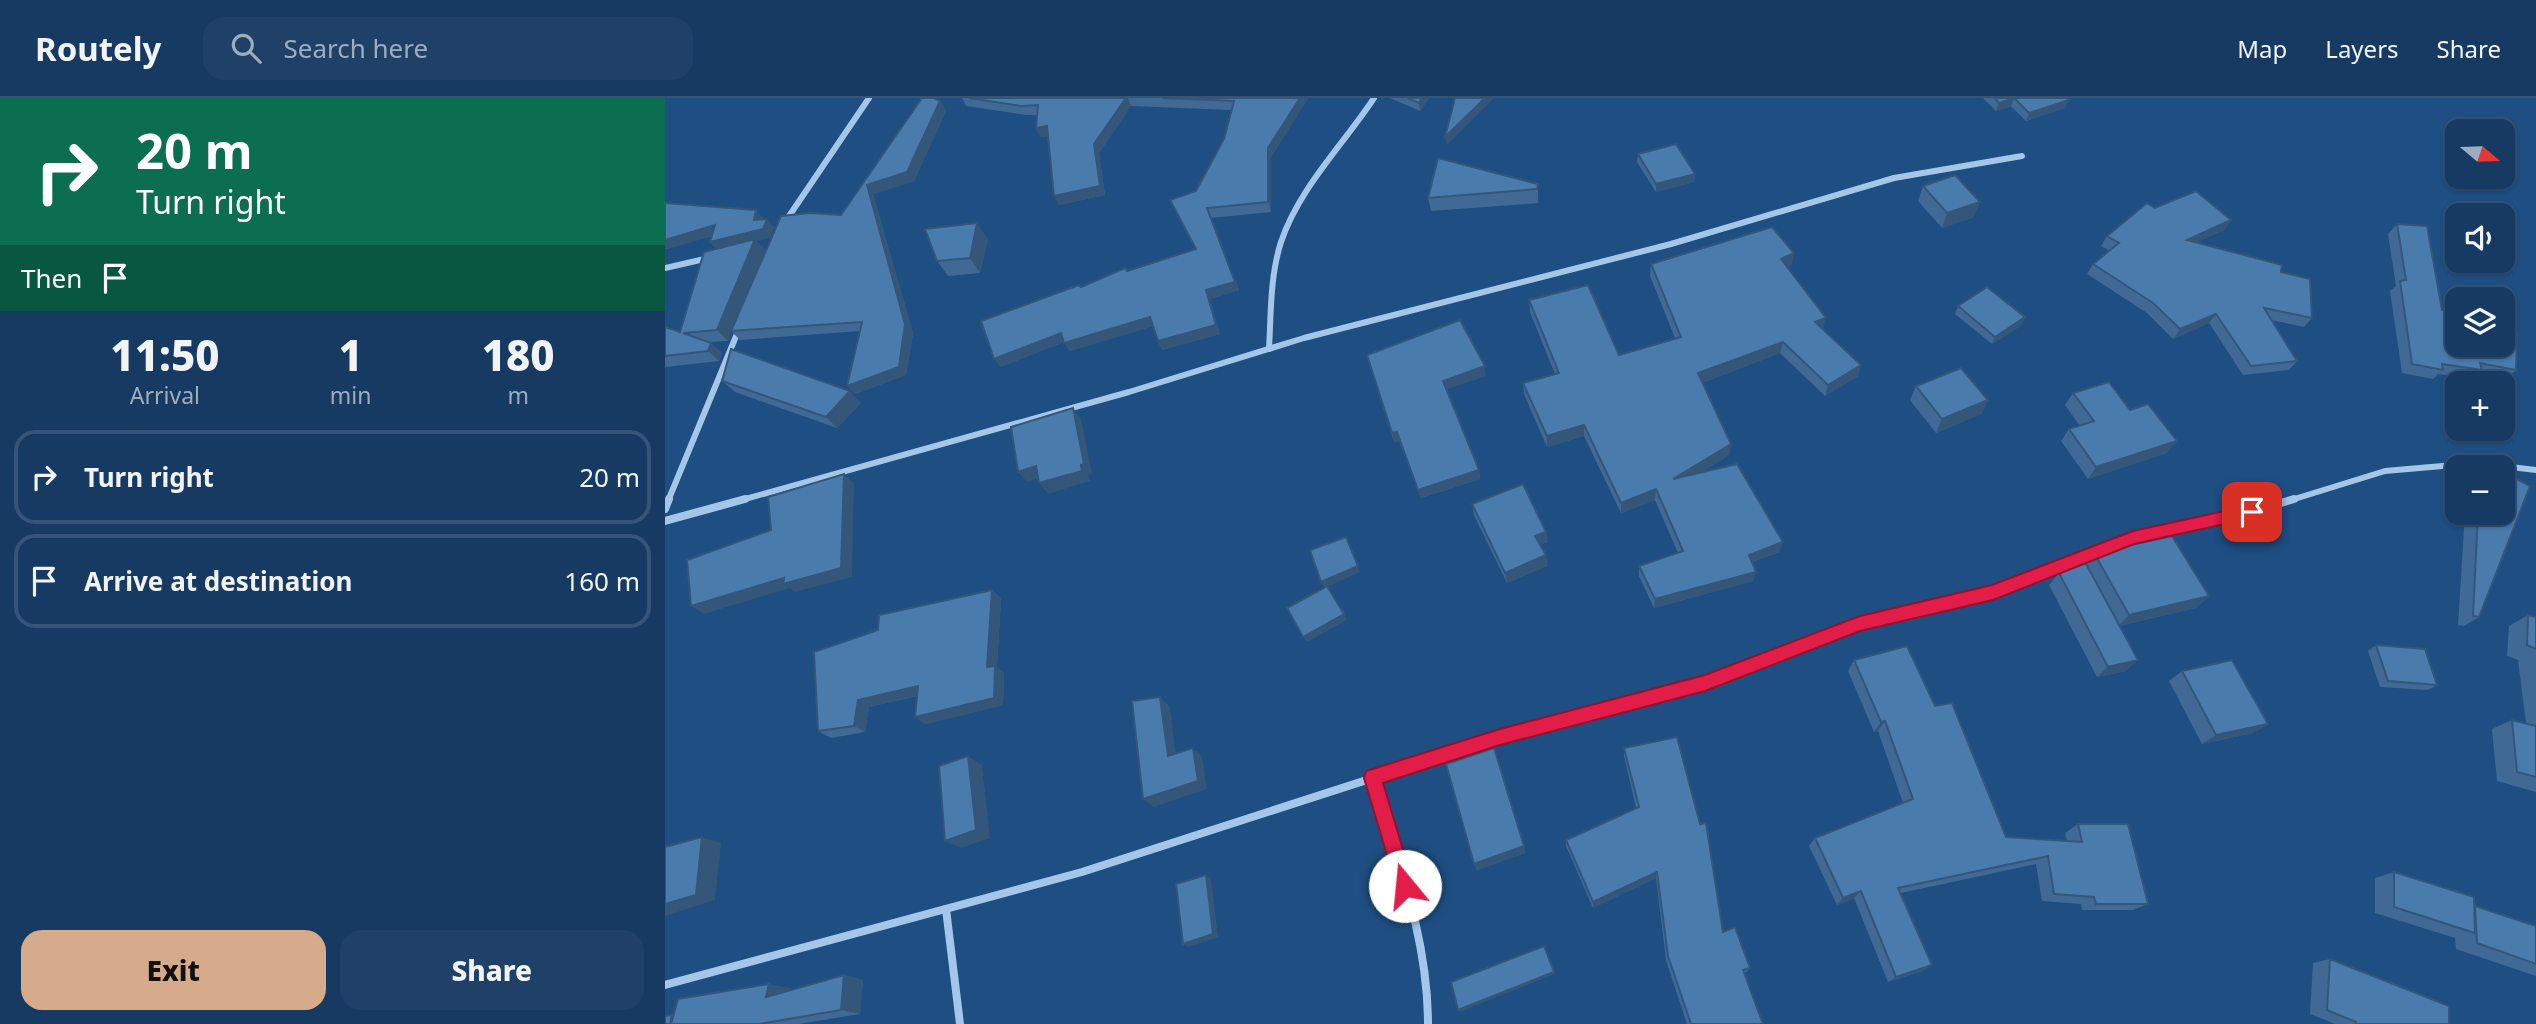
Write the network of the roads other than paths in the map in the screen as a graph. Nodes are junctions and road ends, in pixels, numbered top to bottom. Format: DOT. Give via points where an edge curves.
graph roads {
  1 [pos="869,98"];
  2 [pos="1374,98"];
  3 [pos="2022,156"];
  4 [pos="779,230"];
  5 [pos="720,256"];
  6 [pos="665,268"];
  7 [pos="744,316"];
  8 [pos="1269,349"];
  9 [pos="2536,470"];
  10 [pos="665,509"];
  11 [pos="665,521"];
  12 [pos="1373,778"];
  13 [pos="946,909"];
  14 [pos="665,985"];
  15 [pos="960,1024"];
  16 [pos="1428,1024"];
  1 -- 4 [label="street"];
  2 -- 8 [label="street" via="1315,182 1281,241 1273,280"];
  3 -- 8 [label="street" via="1894,178 1671,244"];
  5 -- 6 [label="street"];
  7 -- 10 [label="street"];
  8 -- 11 [label="street"];
  9 -- 12 [label="street" via="2477,463 2385,471 2252,512 2133,537 1993,592 1860,624 1705,683 1500,737"];
  12 -- 13 [label="street" via="1082,872"];
  12 -- 16 [label="street" via="1419,930"];
  13 -- 14 [label="street"];
  13 -- 15 [label="street"];
}
